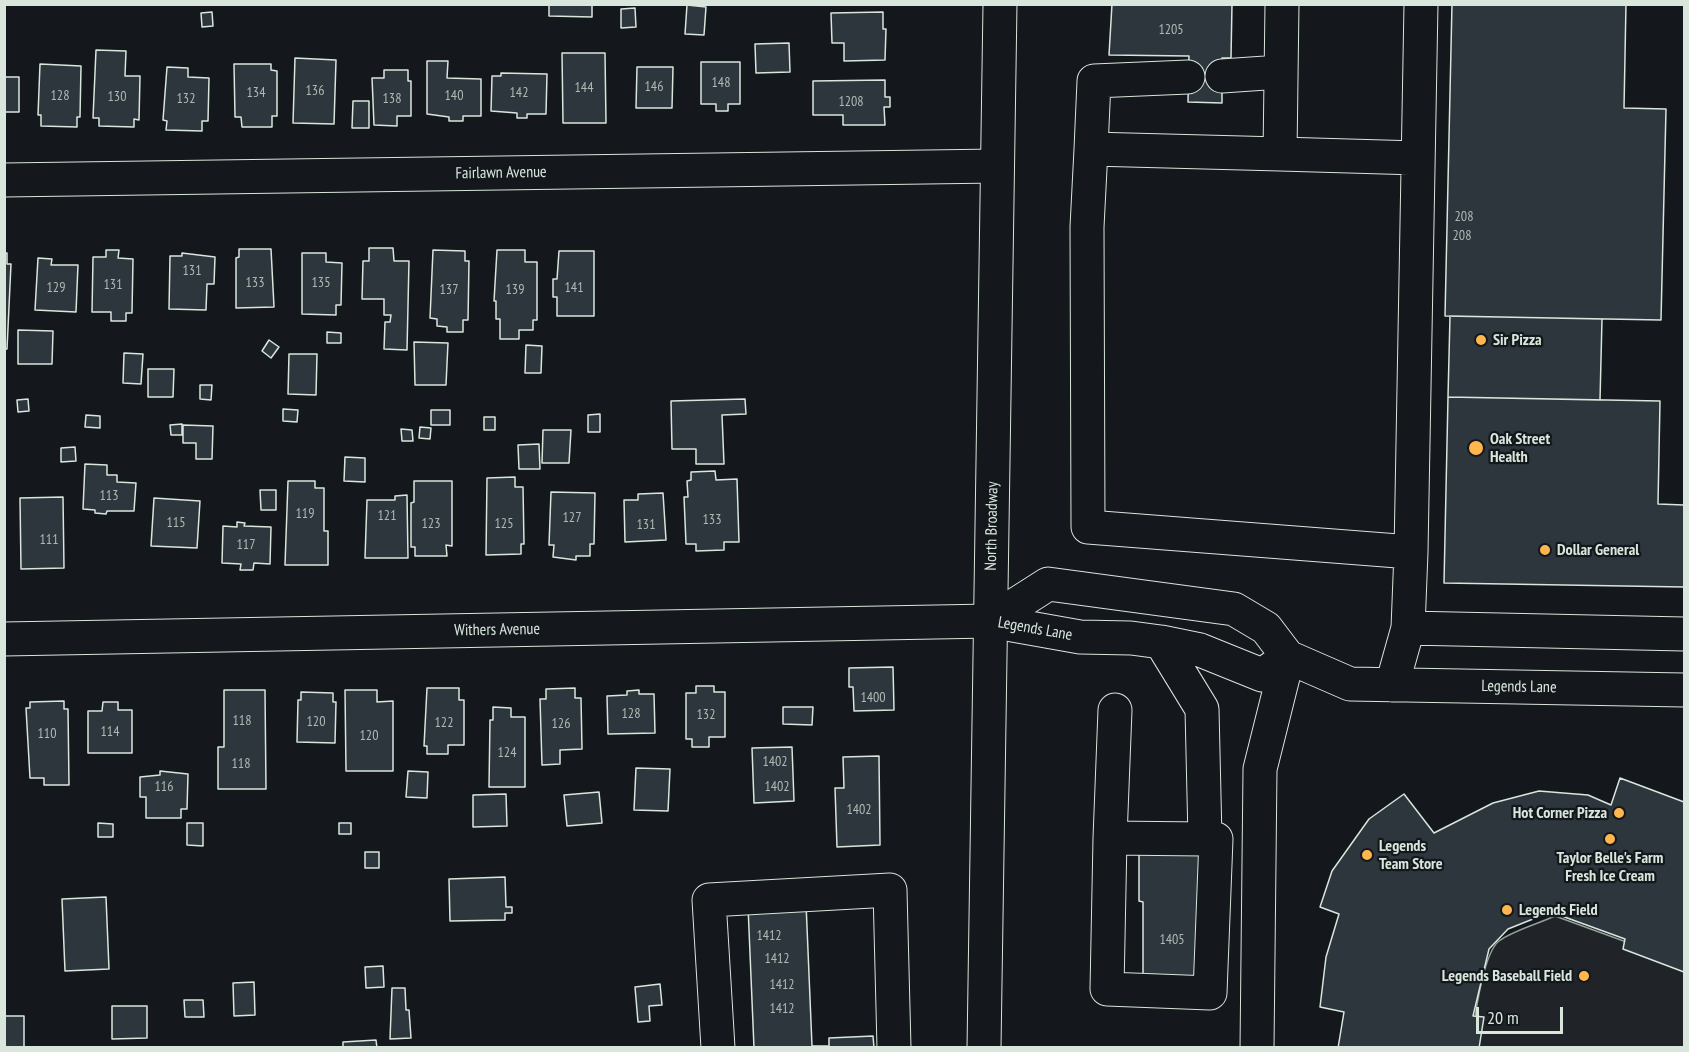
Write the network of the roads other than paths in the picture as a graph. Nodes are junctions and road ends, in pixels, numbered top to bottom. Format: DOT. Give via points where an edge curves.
graph roads {
  1 [pos="999,4"];
  2 [pos="1282,4"];
  3 [pos="1421,4"];
  4 [pos="1280,72"];
  5 [pos="1222,76"];
  6 [pos="1188,77"];
  7 [pos="1091,149"];
  8 [pos="1280,154"];
  9 [pos="1418,158"];
  10 [pos="997,166"];
  11 [pos="4,180"];
  12 [pos="1411,552"];
  13 [pos="990,621"];
  14 [pos="1408,628"];
  15 [pos="1684,634"];
  16 [pos="4,639"];
  17 [pos="1161,642"];
  18 [pos="1288,657"];
  19 [pos="1392,685"];
  20 [pos="1684,690"];
  21 [pos="1115,710"];
  22 [pos="1110,838"];
  23 [pos="1210,839"];
  24 [pos="1259,842"];
  25 [pos="718,1047"];
  26 [pos="894,1047"];
  27 [pos="984,1047"];
  28 [pos="1257,1047"];
  1 -- 10 [label="street, North Broadway"];
  2 -- 4 [label="street"];
  3 -- 9 [label="street"];
  4 -- 5 [label="street"];
  4 -- 8 [label="street"];
  6 -- 7 [label="street" via="1095,81"];
  7 -- 8 [label="street"];
  7 -- 12 [label="street" via="1087,227 1088,527"];
  8 -- 9 [label="street"];
  9 -- 12 [label="street"];
  10 -- 11 [label="street, Fairlawn Avenue"];
  10 -- 13 [label="street, North Broadway"];
  12 -- 14 [label="street"];
  13 -- 16 [label="street, Withers Avenue"];
  13 -- 17 [label="street, Legends Lane" via="1080,637"];
  13 -- 18 [label="street, Legends Lane" via="1048,584 1233,609 1266,628"];
  13 -- 27 [label="street, North Broadway"];
  14 -- 15 [label="street"];
  14 -- 19 [label="street"];
  17 -- 18 [label="street, Legends Lane" via="1200,650 1262,675"];
  17 -- 23 [label="street" via="1202,709"];
  18 -- 19 [label="street, Legends Lane" via="1350,684"];
  18 -- 24 [label="street" via="1260,769"];
  19 -- 20 [label="street, Legends Lane"];
  21 -- 22 [label="street"];
  22 -- 23 [label="street"];
  22 -- 23 [label="street" via="1107,989 1210,993"];
  23 -- 24 [label="street"];
  24 -- 28 [label="street"];
  25 -- 26 [label="street" via="709,900 890,891"];
}
